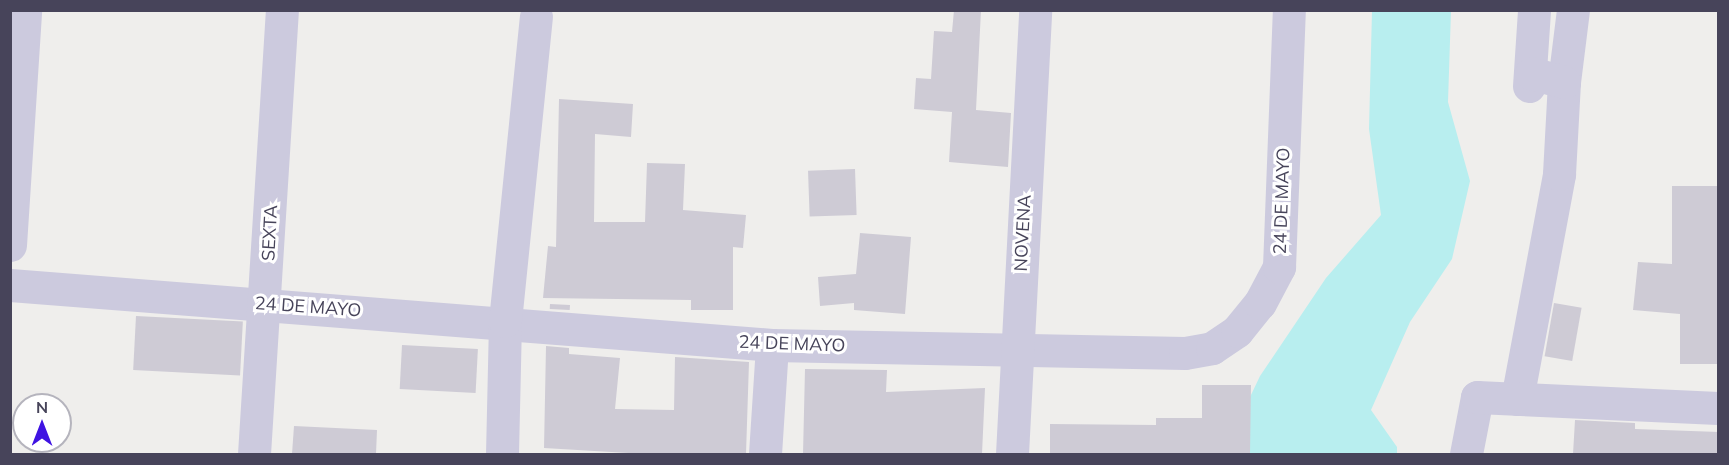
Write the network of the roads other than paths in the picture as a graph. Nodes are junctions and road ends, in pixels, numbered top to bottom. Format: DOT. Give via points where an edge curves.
graph roads {
  1 [pos="25,10"];
  2 [pos="282,10"];
  3 [pos="1035,10"];
  4 [pos="1289,10"];
  5 [pos="1534,10"];
  6 [pos="1573,10"];
  7 [pos="536,17"];
  8 [pos="1564,82"];
  9 [pos="10,245"];
  10 [pos="10,285"];
  11 [pos="266,304"];
  12 [pos="505,321"];
  13 [pos="772,345"];
  14 [pos="1017,349"];
  15 [pos="1517,399"];
  16 [pos="1719,408"];
  17 [pos="254,454"];
  18 [pos="502,454"];
  19 [pos="765,454"];
  20 [pos="1011,454"];
  21 [pos="1466,454"];
  1 -- 9 [label="street"];
  2 -- 11 [label="street, SEXTA"];
  3 -- 14 [label="street, NOVENA"];
  4 -- 14 [label="street, 24 DE MAYO" via="1279,267 1260,303 1237,331 1212,348 1185,353"];
  5 -- 8 [label="street" via="1530,80"];
  6 -- 8 [label="street"];
  7 -- 12 [label="street"];
  8 -- 15 [label="street" via="1559,174"];
  10 -- 11 [label="street, 24 DE MAYO"];
  11 -- 12 [label="street, 24 DE MAYO"];
  11 -- 17 [label="street, SEXTA"];
  12 -- 13 [label="street, 24 DE MAYO"];
  12 -- 18 [label="street"];
  13 -- 14 [label="street, 24 DE MAYO"];
  13 -- 19 [label="street"];
  14 -- 20 [label="street, NOVENA"];
  15 -- 16 [label="street"];
  15 -- 21 [label="street" via="1477,398"];
}
